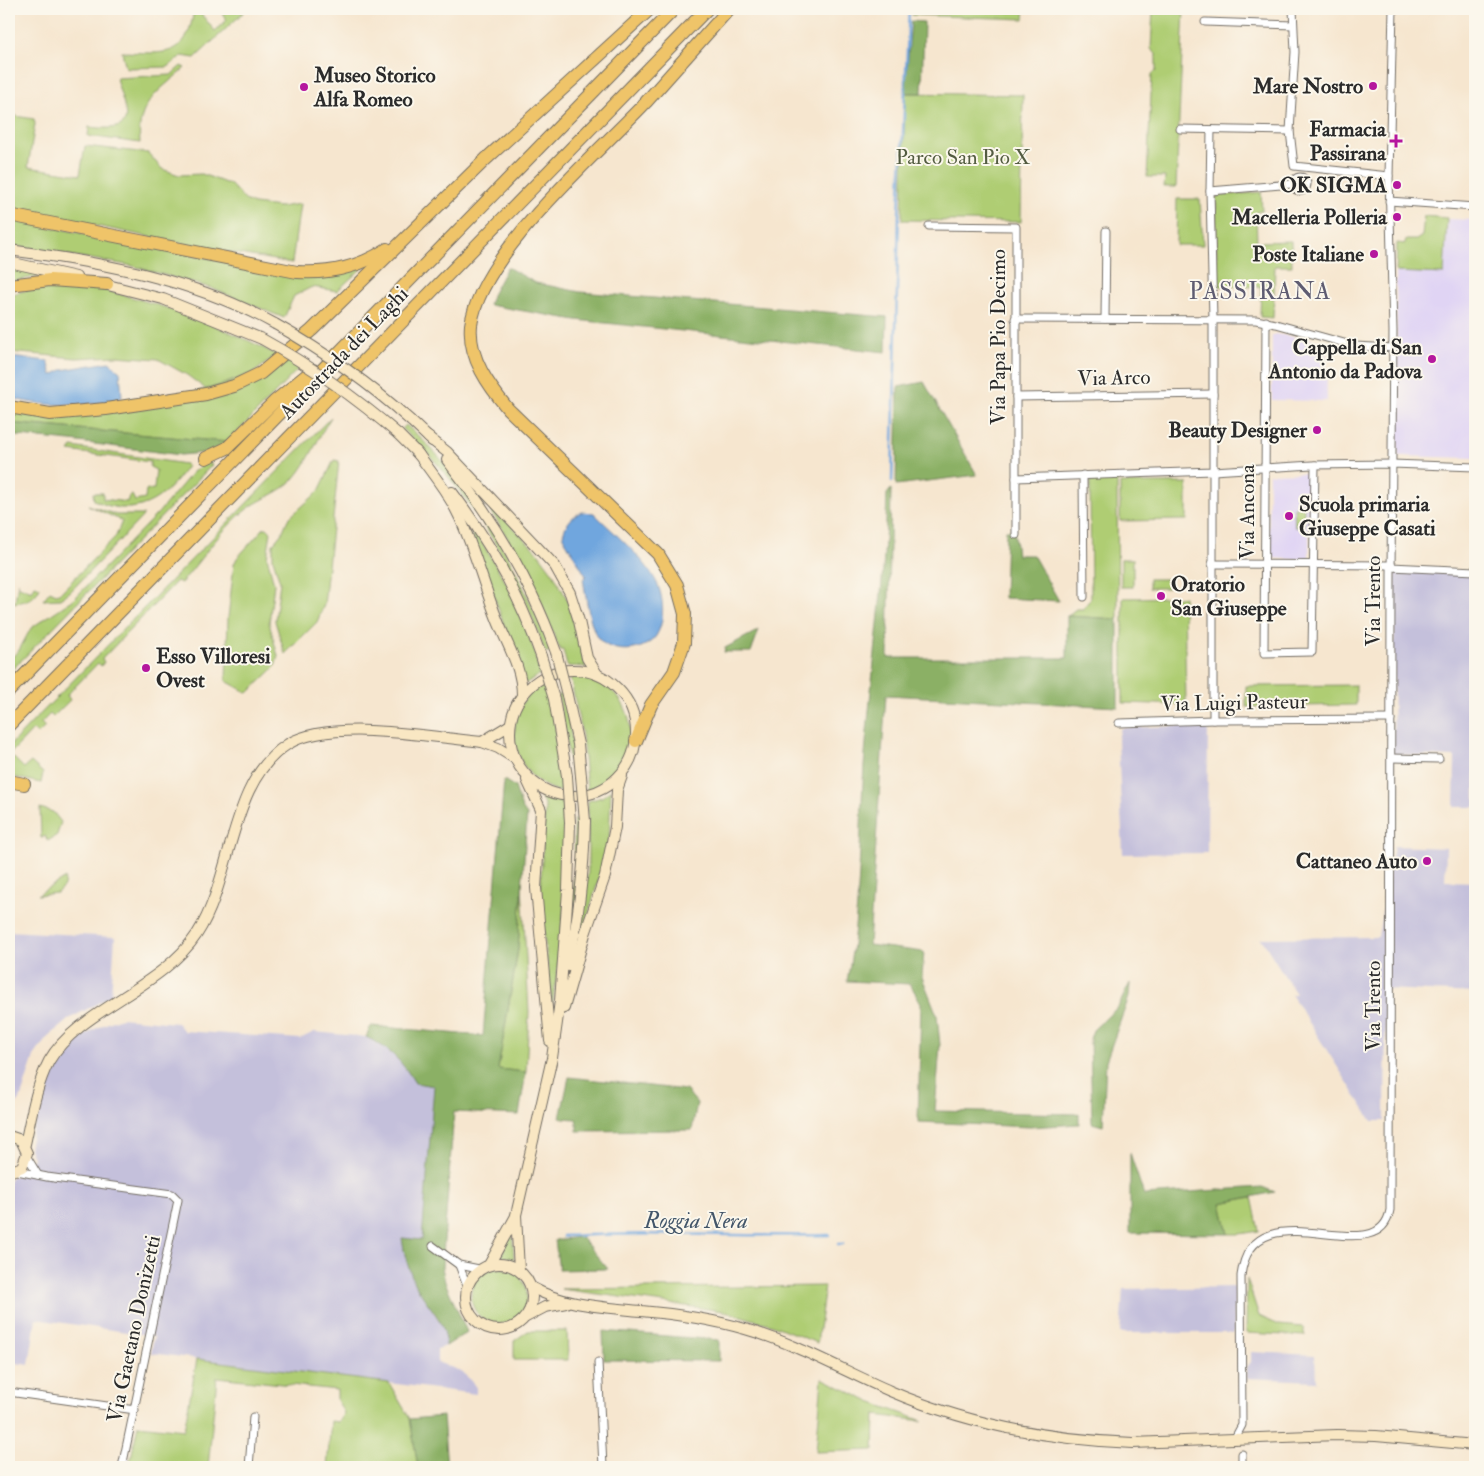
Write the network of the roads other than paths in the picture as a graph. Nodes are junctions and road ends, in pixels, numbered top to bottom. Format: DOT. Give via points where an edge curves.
graph roads {
  1 [pos="650,9"];
  2 [pos="674,9"];
  3 [pos="707,9"];
  4 [pos="729,9"];
  5 [pos="1293,9"];
  6 [pos="1393,9"];
  7 [pos="1205,22"];
  8 [pos="1293,25"];
  9 [pos="1180,129"];
  10 [pos="1211,130"];
  11 [pos="1290,131"];
  12 [pos="1294,166"];
  13 [pos="1311,169"];
  14 [pos="1389,176"];
  15 [pos="1299,179"];
  16 [pos="1210,191"];
  17 [pos="1389,201"];
  18 [pos="1475,208"];
  19 [pos="430,212"];
  20 [pos="9,215"];
  21 [pos="929,226"];
  22 [pos="1106,231"];
  23 [pos="9,250"];
  24 [pos="9,262"];
  25 [pos="108,284"];
  26 [pos="9,285"];
  27 [pos="1105,318"];
  28 [pos="1015,319"];
  29 [pos="1213,319"];
  30 [pos="1266,322"];
  31 [pos="350,341"];
  32 [pos="1393,348"];
  33 [pos="1213,394"];
  34 [pos="1016,397"];
  35 [pos="9,407"];
  36 [pos="428,437"];
  37 [pos="416,451"];
  38 [pos="206,458"];
  39 [pos="1392,464"];
  40 [pos="1315,466"];
  41 [pos="1475,467"];
  42 [pos="1264,468"];
  43 [pos="1213,471"];
  44 [pos="1083,475"];
  45 [pos="1016,478"];
  46 [pos="1016,535"];
  47 [pos="1212,564"];
  48 [pos="1266,564"];
  49 [pos="1314,566"];
  50 [pos="1391,566"];
  51 [pos="1475,571"];
  52 [pos="1084,597"];
  53 [pos="597,674"];
  54 [pos="9,691"];
  55 [pos="522,695"];
  56 [pos="1391,719"];
  57 [pos="1214,720"];
  58 [pos="1119,723"];
  59 [pos="9,725"];
  60 [pos="510,725"];
  61 [pos="636,741"];
  62 [pos="482,742"];
  63 [pos="514,758"];
  64 [pos="1391,758"];
  65 [pos="1439,759"];
  66 [pos="523,772"];
  67 [pos="624,772"];
  68 [pos="9,781"];
  69 [pos="24,784"];
  70 [pos="560,1001"];
  71 [pos="552,1058"];
  72 [pos="30,1120"];
  73 [pos="9,1136"];
  74 [pos="24,1144"];
  75 [pos="27,1157"];
  76 [pos="11,1173"];
  77 [pos="38,1175"];
  78 [pos="516,1215"];
  79 [pos="433,1246"];
  80 [pos="459,1265"];
  81 [pos="484,1267"];
  82 [pos="519,1270"];
  83 [pos="467,1286"];
  84 [pos="531,1287"];
  85 [pos="567,1303"];
  86 [pos="526,1317"];
  87 [pos="598,1362"];
  88 [pos="9,1392"];
  89 [pos="135,1410"];
  90 [pos="253,1417"];
  91 [pos="1242,1426"];
  92 [pos="1249,1437"];
  93 [pos="1235,1438"];
  94 [pos="1475,1445"];
  95 [pos="1242,1454"];
  96 [pos="122,1467"];
  97 [pos="249,1467"];
  98 [pos="604,1467"];
  99 [pos="1242,1467"];
  1 -- 19 [label="highway"];
  2 -- 31 [label="highway, Autostrada dei Laghi"];
  3 -- 59 [label="highway, Autostrada dei Laghi"];
  4 -- 61 [label="highway" via="518,238 484,288 471,326 477,360 486,381 498,397 658,554 677,586 685,614 684,643 674,672 651,705"];
  5 -- 8 [label="street"];
  6 -- 14 [label="street, Via Trento"];
  7 -- 8 [label="street"];
  8 -- 11 [label="street" via="1295,52"];
  9 -- 10 [label="street"];
  10 -- 11 [label="street"];
  10 -- 16 [label="street"];
  11 -- 12 [label="street"];
  12 -- 13 [label="street"];
  12 -- 15 [label="street"];
  13 -- 14 [label="street"];
  13 -- 15 [label="street"];
  14 -- 17 [label="street, Via Trento"];
  15 -- 16 [label="street"];
  16 -- 29 [label="street"];
  17 -- 18 [label="street"];
  17 -- 32 [label="street, Via Trento"];
  19 -- 20 [label="highway" via="374,257 329,272 314,273 200,254"];
  19 -- 35 [label="highway" via="281,358 261,373 234,386 194,397 68,414"];
  21 -- 28 [label="street, Via Papa Pio Decimo" via="1016,227"];
  22 -- 27 [label="street"];
  23 -- 36 [label="main road, bridge" via="56,256 161,279 235,304 324,352 357,375"];
  24 -- 25 [label="main road"];
  25 -- 26 [label="highway" via="50,280"];
  25 -- 37 [label="main road, bridge" via="162,299 262,339 344,388"];
  27 -- 28 [label="street"];
  27 -- 29 [label="street"];
  28 -- 34 [label="street, Via Papa Pio Decimo"];
  29 -- 30 [label="street"];
  29 -- 33 [label="street"];
  30 -- 32 [label="street" via="1355,346"];
  30 -- 42 [label="street, Via Ancona"];
  31 -- 38 [label="highway" via="274,402 227,448"];
  31 -- 54 [label="highway, Autostrada dei Laghi"];
  32 -- 39 [label="street, Via Trento"];
  33 -- 34 [label="street, Via Arco"];
  33 -- 43 [label="street"];
  34 -- 45 [label="street, Via Papa Pio Decimo"];
  36 -- 53 [label="main road" via="447,452 555,566 570,593 587,658"];
  36 -- 70 [label="main road, bridge" via="481,506 514,558 538,605 568,695 578,744 585,821 576,930"];
  37 -- 55 [label="main road" via="448,495 460,518 518,667"];
  37 -- 70 [label="main road, bridge" via="444,482 494,554 524,610 554,699 567,776 570,822"];
  39 -- 40 [label="street"];
  39 -- 41 [label="street"];
  39 -- 50 [label="street, Via Trento"];
  40 -- 42 [label="street"];
  40 -- 49 [label="street"];
  42 -- 43 [label="street"];
  42 -- 48 [label="street, Via Ancona"];
  43 -- 44 [label="street"];
  43 -- 47 [label="street"];
  44 -- 45 [label="street"];
  44 -- 52 [label="street"];
  45 -- 46 [label="street, Via Papa Pio Decimo"];
  47 -- 48 [label="street"];
  47 -- 57 [label="street"];
  48 -- 49 [label="street"];
  48 -- 49 [label="street, Via Ancona" via="1264,653 1312,652"];
  49 -- 50 [label="street"];
  50 -- 51 [label="street"];
  50 -- 56 [label="street, Via Trento"];
  53 -- 55 [label="main road" via="581,670 556,672 534,683"];
  53 -- 61 [label="main road" via="612,682 628,701 636,724"];
  55 -- 60 [label="main road"];
  56 -- 57 [label="street, Via Luigi Pasteur"];
  56 -- 64 [label="street, Via Trento"];
  57 -- 58 [label="street, Via Luigi Pasteur"];
  60 -- 62 [label="main road"];
  60 -- 63 [label="main road"];
  61 -- 67 [label="main road"];
  62 -- 63 [label="main road"];
  62 -- 72 [label="main road" via="335,730 306,737 274,755 257,774 244,802 221,881 196,935 163,970 90,1020 58,1048 43,1076"];
  63 -- 66 [label="main road"];
  64 -- 65 [label="street"];
  64 -- 91 [label="street, Via Trento" via="1389,1216 1380,1231 1371,1235 1272,1234 1253,1244 1246,1252 1241,1276"];
  66 -- 67 [label="main road" via="544,790 565,797 598,792"];
  66 -- 71 [label="main road" via="541,810 536,888"];
  67 -- 71 [label="main road" via="618,790 615,827 605,876 572,974"];
  68 -- 69 [label="highway"];
  70 -- 71 [label="main road"];
  71 -- 78 [label="main road"];
  72 -- 73 [label="main road"];
  72 -- 74 [label="main road"];
  73 -- 74 [label="main road"];
  74 -- 75 [label="main road"];
  75 -- 76 [label="main road" via="22,1167"];
  75 -- 77 [label="street"];
  76 -- 77 [label="street" via="24,1171"];
  77 -- 89 [label="street, Via Gaetano Donizetti" via="177,1197 179,1206"];
  78 -- 81 [label="main road"];
  78 -- 82 [label="main road"];
  79 -- 80 [label="street"];
  80 -- 81 [label="street"];
  80 -- 83 [label="street"];
  81 -- 82 [label="main road" via="499,1263"];
  81 -- 83 [label="main road"];
  82 -- 84 [label="main road"];
  83 -- 86 [label="main road" via="467,1308 479,1324 493,1330 509,1329"];
  84 -- 85 [label="main road"];
  84 -- 86 [label="main road" via="531,1308"];
  85 -- 86 [label="main road" via="536,1310"];
  85 -- 93 [label="main road" via="674,1314 746,1329 937,1409 1033,1433 1132,1443"];
  87 -- 98 [label="street"];
  88 -- 89 [label="street"];
  89 -- 96 [label="street, Via Gaetano Donizetti"];
  90 -- 97 [label="street"];
  91 -- 92 [label="street"];
  91 -- 93 [label="street"];
  92 -- 93 [label="main road"];
  92 -- 94 [label="main road" via="1376,1436"];
  95 -- 99 [label="street"];
}
